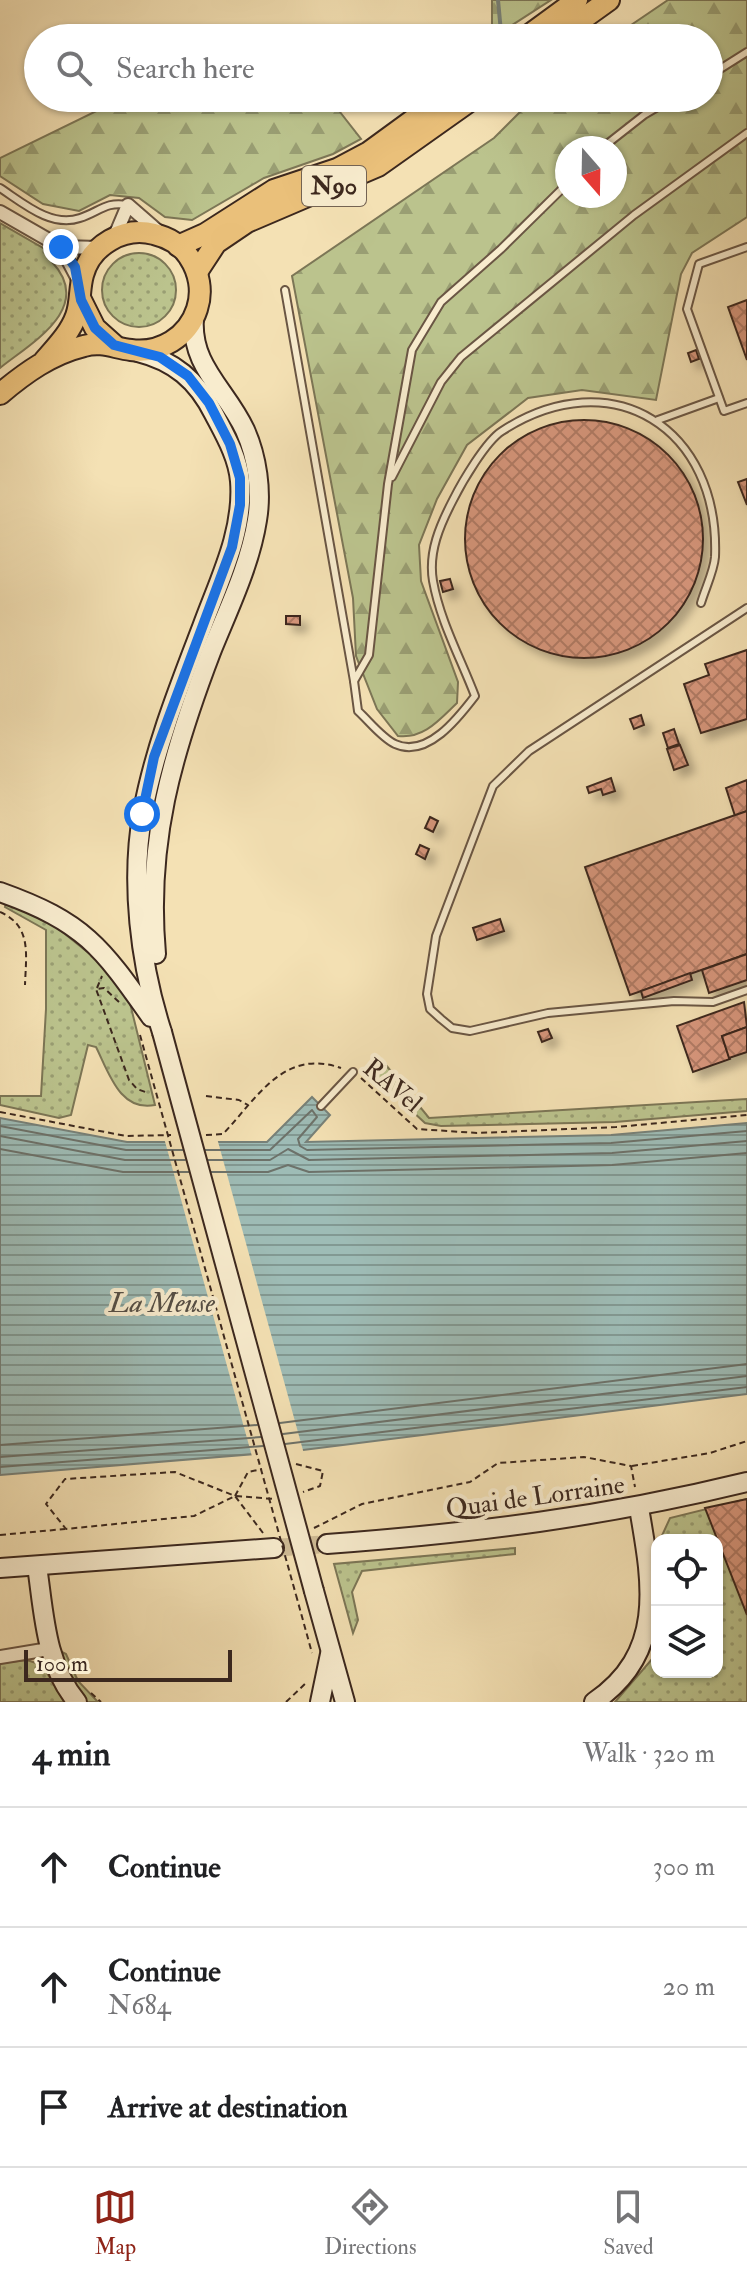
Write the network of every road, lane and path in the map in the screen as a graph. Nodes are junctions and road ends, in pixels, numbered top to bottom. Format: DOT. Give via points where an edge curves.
graph roads {
  1 [pos="609,0"];
  2 [pos="586,5"];
  3 [pos="551,24"];
  4 [pos="569,24"];
  5 [pos="747,52"];
  6 [pos="723,67"];
  7 [pos="424,112"];
  8 [pos="454,112"];
  9 [pos="649,112"];
  10 [pos="747,133"];
  11 [pos="617,136"];
  12 [pos="0,188"];
  13 [pos="555,196"];
  14 [pos="128,205"];
  15 [pos="0,212"];
  16 [pos="171,241"];
  17 [pos="107,243"];
  18 [pos="61,247"];
  19 [pos="747,247"];
  20 [pos="197,272"];
  21 [pos="285,290"];
  22 [pos="81,293"];
  23 [pos="194,317"];
  24 [pos="121,348"];
  25 [pos="44,361"];
  26 [pos="0,394"];
  27 [pos="719,398"];
  28 [pos="747,403"];
  29 [pos="658,420"];
  30 [pos="388,484"];
  31 [pos="701,603"];
  32 [pos="747,608"];
  33 [pos="354,681"];
  34 [pos="0,892"];
  35 [pos="0,912"];
  36 [pos="25,985"];
  37 [pos="747,990"];
  38 [pos="124,1006"];
  39 [pos="137,1025"];
  40 [pos="162,1032"];
  41 [pos="353,1072"];
  42 [pos="148,1093"];
  43 [pos="206,1096"];
  44 [pos="249,1106"];
  45 [pos="321,1106"];
  46 [pos="0,1112"];
  47 [pos="747,1115"];
  48 [pos="177,1135"];
  49 [pos="203,1135"];
  50 [pos="747,1441"];
  51 [pos="631,1466"];
  52 [pos="746,1484"];
  53 [pos="639,1508"];
  54 [pos="66,1529"];
  55 [pos="0,1535"];
  56 [pos="327,1544"];
  57 [pos="274,1548"];
  58 [pos="37,1566"];
  59 [pos="0,1568"];
  60 [pos="305,1593"];
  61 [pos="49,1649"];
  62 [pos="321,1652"];
  63 [pos="0,1657"];
  64 [pos="313,1675"];
  65 [pos="338,1675"];
  66 [pos="77,1702"];
  67 [pos="286,1702"];
  68 [pos="320,1702"];
  69 [pos="345,1702"];
  70 [pos="356,1702"];
  71 [pos="594,1702"];
  1 -- 2 [label="main road"];
  2 -- 3 [label="main road"];
  2 -- 4 [label="main road"];
  5 -- 6 [label="lane"];
  7 -- 16 [label="main road, N90" via="337,169 274,190 205,234"];
  8 -- 20 [label="main road, N90" via="378,166 247,222 216,243"];
  9 -- 11 [label="lane"];
  10 -- 30 [label="lane" via="634,215 461,357 441,382"];
  12 -- 14 [label="lane" via="56,220 79,219 111,202"];
  13 -- 30 [label="lane" via="425,323 412,350"];
  14 -- 16 [label="street"];
  14 -- 17 [label="street"];
  15 -- 18 [label="street"];
  16 -- 17 [label="main road, N90" via="130,233"];
  16 -- 20 [label="main road" via="187,253"];
  17 -- 18 [label="street"];
  17 -- 22 [label="main road" via="89,261"];
  18 -- 22 [label="street" via="75,267"];
  19 -- 27 [label="lane" via="699,264 687,309"];
  20 -- 23 [label="main road"];
  21 -- 33 [label="lane"];
  22 -- 24 [label="main road" via="95,328"];
  22 -- 25 [label="main road" via="75,319"];
  23 -- 24 [label="main road" via="160,348"];
  23 -- 40 [label="main road" via="195,347 245,431 256,467 257,520 170,770 157,833 153,887"];
  24 -- 25 [label="main road" via="84,346"];
  24 -- 40 [label="main road" via="160,357 188,376 230,444 240,478 232,547 154,757 142,814 140,916 146,977"];
  25 -- 26 [label="main road"];
  27 -- 28 [label="lane" via="724,411"];
  27 -- 29 [label="lane"];
  29 -- 31 [label="lane" via="695,463 709,503 715,558"];
  29 -- 33 [label="lane" via="610,402 547,408 499,432 460,486 435,534 433,579 475,696 454,724 419,747 396,745 358,711"];
  30 -- 33 [label="lane" via="369,655"];
  32 -- 37 [label="lane" via="529,751 493,786 436,936 427,994 430,1009 441,1019 452,1028 470,1031 548,1013 713,1002"];
  34 -- 40 [label="main road" via="65,919 88,938 117,967"];
  35 -- 36 [label="path" via="17,922 26,936"];
  38 -- 42 [label="path" via="104,988 96,989 129,1080"];
  39 -- 60 [label="path, bridge"];
  40 -- 60 [label="main road, bridge"];
  41 -- 44 [label="path, RAVel" via="320,1061 297,1064"];
  41 -- 45 [label="lane"];
  41 -- 47 [label="path, RAVel" via="417,1129 493,1132"];
  43 -- 44 [label="path"];
  44 -- 49 [label="path, RAVel" via="223,1134"];
  46 -- 48 [label="path" via="126,1136"];
  50 -- 51 [label="path"];
  52 -- 53 [label="main road, Quai de Lorraine"];
  53 -- 56 [label="main road, Quai de Lorraine" via="477,1533"];
  53 -- 71 [label="main road" via="651,1604 646,1635 632,1666"];
  54 -- 55 [label="path"];
  57 -- 58 [label="main road"];
  58 -- 59 [label="main road"];
  58 -- 61 [label="main road"];
  60 -- 62 [label="main road"];
  60 -- 62 [label="path"];
  61 -- 63 [label="street"];
  61 -- 66 [label="main road" via="65,1688"];
  62 -- 65 [label="main road"];
  62 -- 68 [label="main road"];
  64 -- 67 [label="path"];
  65 -- 69 [label="main road"];
  65 -- 70 [label="main road"];
}
